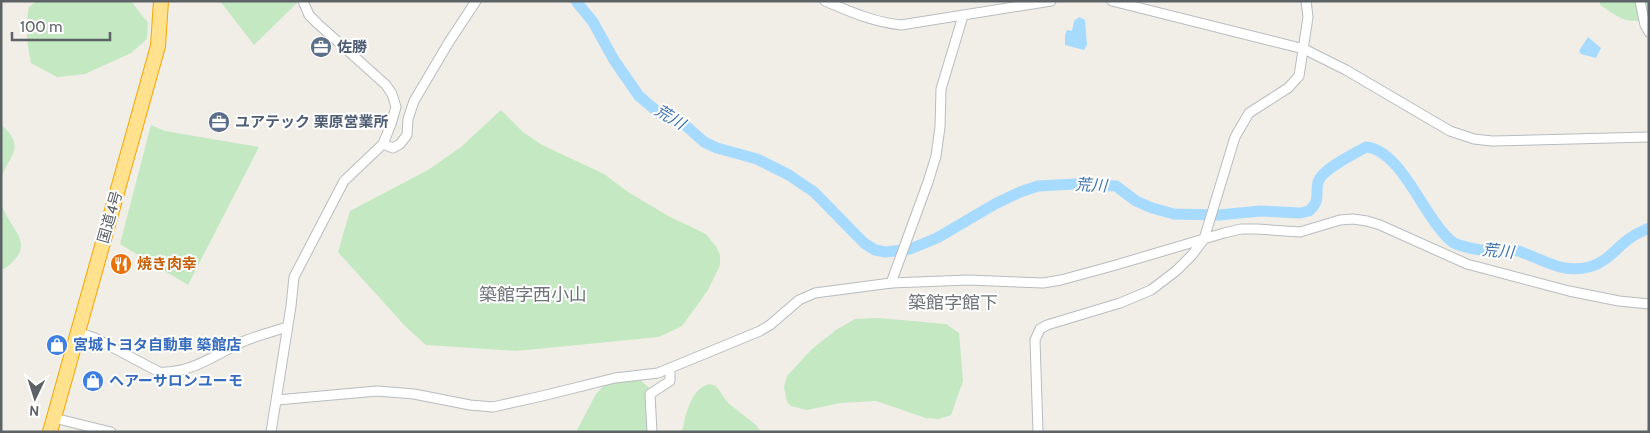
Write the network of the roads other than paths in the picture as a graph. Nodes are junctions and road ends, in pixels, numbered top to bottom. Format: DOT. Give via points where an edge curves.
graph roads {
  1 [pos="162,1"];
  2 [pos="303,1"];
  3 [pos="476,1"];
  4 [pos="825,1"];
  5 [pos="1050,1"];
  6 [pos="1112,1"];
  7 [pos="1306,1"];
  8 [pos="1640,1"];
  9 [pos="963,16"];
  10 [pos="1649,32"];
  11 [pos="1304,49"];
  12 [pos="1649,138"];
  13 [pos="383,144"];
  14 [pos="1204,239"];
  15 [pos="891,283"];
  16 [pos="1649,304"];
  17 [pos="287,327"];
  18 [pos="77,332"];
  19 [pos="670,368"];
  20 [pos="277,400"];
  21 [pos="52,425"];
  22 [pos="111,432"];
  23 [pos="271,432"];
  24 [pos="652,432"];
  25 [pos="1038,432"];
  1 -- 18 [label="highway, 国道4号" via="158,46"];
  2 -- 13 [label="street" via="317,24 392,94 396,106"];
  3 -- 13 [label="street" via="414,101 407,135 393,148"];
  4 -- 9 [label="street" via="882,23 901,25"];
  5 -- 9 [label="street"];
  6 -- 11 [label="street"];
  7 -- 11 [label="street" via="1308,17"];
  8 -- 10 [label="street"];
  9 -- 15 [label="street" via="941,90 936,156"];
  11 -- 12 [label="street" via="1450,131 1474,139"];
  11 -- 14 [label="street" via="1299,76 1288,88 1249,113 1235,137"];
  13 -- 17 [label="street" via="344,182 320,226 294,277"];
  14 -- 15 [label="street" via="1043,283 968,280"];
  14 -- 16 [label="street" via="1241,229 1300,232 1340,220 1367,221 1467,264 1569,291"];
  14 -- 25 [label="street" via="1176,271 1151,290 1040,329 1035,340"];
  15 -- 19 [label="street" via="814,294 800,300 760,331"];
  17 -- 18 [label="street" via="244,341 195,366 169,372 158,372 103,342"];
  17 -- 20 [label="street"];
  18 -- 21 [label="highway, 国道4号"];
  19 -- 20 [label="street" via="493,406 377,391"];
  19 -- 24 [label="street" via="670,381 650,394"];
  20 -- 23 [label="street"];
  21 -- 22 [label="street"];
}
